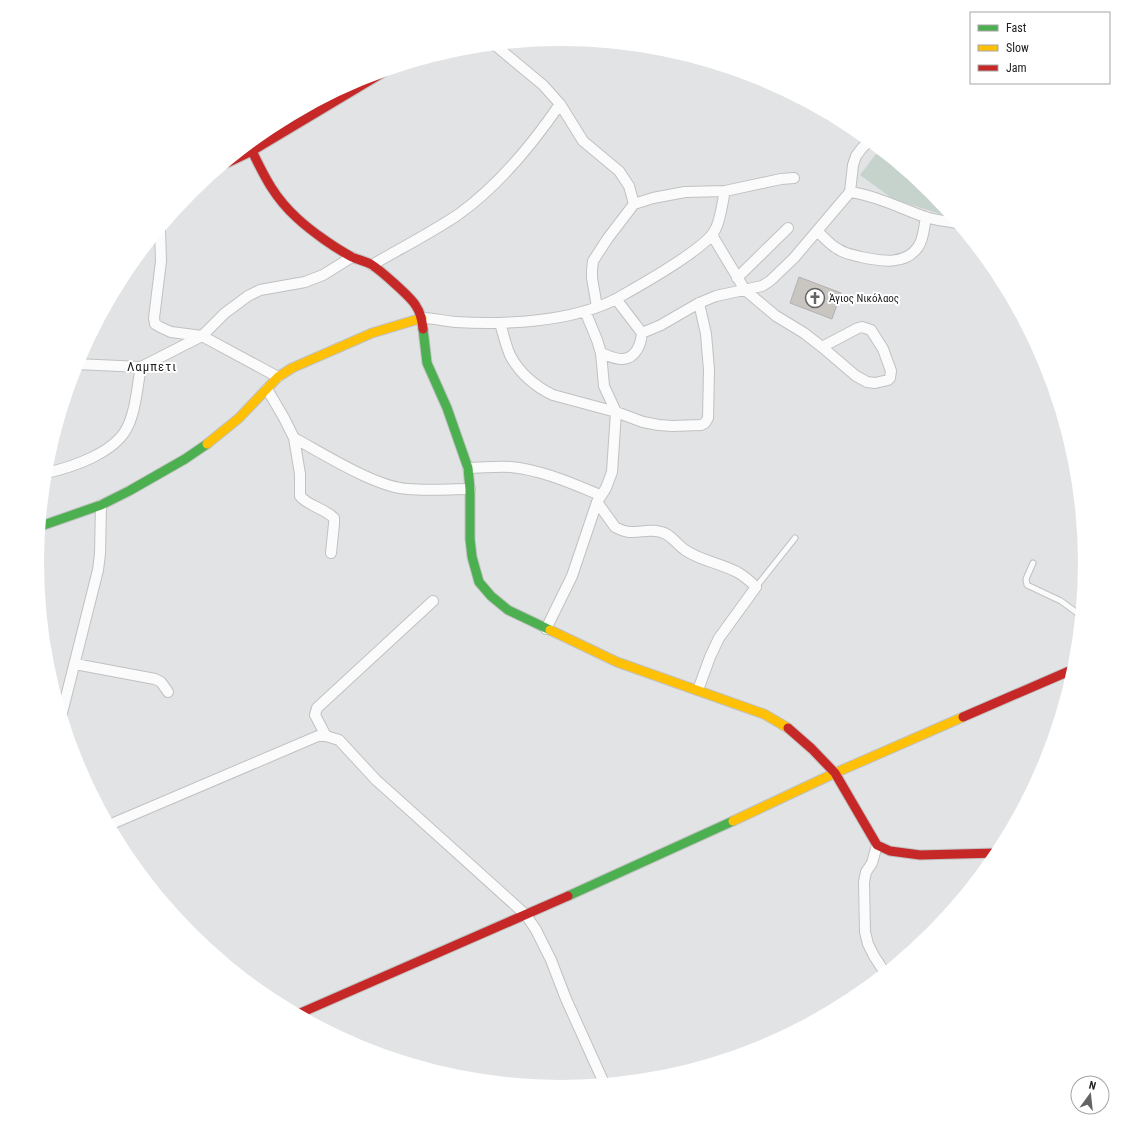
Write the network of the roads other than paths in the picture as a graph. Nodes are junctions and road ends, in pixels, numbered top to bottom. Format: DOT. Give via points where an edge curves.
graph roads {
  1 [pos="501,50"];
  2 [pos="347,93"];
  3 [pos="560,104"];
  4 [pos="262,142"];
  5 [pos="865,145"];
  6 [pos="250,150"];
  7 [pos="794,178"];
  8 [pos="725,191"];
  9 [pos="850,192"];
  10 [pos="634,204"];
  11 [pos="926,217"];
  12 [pos="949,222"];
  13 [pos="788,228"];
  14 [pos="817,231"];
  15 [pos="712,235"];
  16 [pos="160,238"];
  17 [pos="352,257"];
  18 [pos="372,265"];
  19 [pos="737,278"];
  20 [pos="745,290"];
  21 [pos="616,299"];
  22 [pos="699,302"];
  23 [pos="597,307"];
  24 [pos="585,311"];
  25 [pos="422,318"];
  26 [pos="500,323"];
  27 [pos="642,333"];
  28 [pos="202,336"];
  29 [pos="822,347"];
  30 [pos="601,353"];
  31 [pos="84,364"];
  32 [pos="141,367"];
  33 [pos="278,377"];
  34 [pos="267,389"];
  35 [pos="616,412"];
  36 [pos="294,438"];
  37 [pos="468,468"];
  38 [pos="53,471"];
  39 [pos="470,489"];
  40 [pos="598,499"];
  41 [pos="101,505"];
  42 [pos="45,524"];
  43 [pos="796,538"];
  44 [pos="331,553"];
  45 [pos="1032,563"];
  46 [pos="756,587"];
  47 [pos="433,601"];
  48 [pos="1076,612"];
  49 [pos="546,629"];
  50 [pos="75,664"];
  51 [pos="1066,673"];
  52 [pos="698,690"];
  53 [pos="168,692"];
  54 [pos="64,705"];
  55 [pos="326,736"];
  56 [pos="835,773"];
  57 [pos="114,823"];
  58 [pos="878,845"];
  59 [pos="989,853"];
  60 [pos="526,915"];
  61 [pos="883,968"];
  62 [pos="303,1012"];
  63 [pos="602,1078"];
  1 -- 3 [label="street" via="543,85"];
  2 -- 4 [label="street"];
  3 -- 10 [label="street" via="583,141 625,179"];
  3 -- 18 [label="street" via="532,143 479,198 442,224"];
  5 -- 9 [label="street" via="856,156"];
  6 -- 17 [label="street" via="269,185 288,210 314,232"];
  7 -- 8 [label="street"];
  8 -- 10 [label="street" via="685,192"];
  8 -- 15 [label="street"];
  9 -- 11 [label="street" via="863,194"];
  9 -- 14 [label="street"];
  10 -- 23 [label="street" via="593,261 592,278"];
  11 -- 12 [label="street"];
  11 -- 14 [label="street" via="920,244 909,255 899,260 879,261 846,253 831,245"];
  13 -- 19 [label="street"];
  14 -- 20 [label="street" via="770,281"];
  15 -- 19 [label="street"];
  15 -- 21 [label="street" via="697,249"];
  16 -- 28 [label="street" via="161,261 155,324 171,332"];
  17 -- 18 [label="street"];
  17 -- 28 [label="street" via="322,275 260,290 248,296 225,313"];
  18 -- 25 [label="street" via="409,297"];
  19 -- 20 [label="street"];
  20 -- 22 [label="street"];
  20 -- 29 [label="street" via="776,316"];
  21 -- 23 [label="street"];
  21 -- 27 [label="street"];
  22 -- 27 [label="street" via="661,325"];
  22 -- 35 [label="street" via="706,334 709,370 707,421 701,425 659,425"];
  23 -- 24 [label="street"];
  24 -- 26 [label="street"];
  24 -- 30 [label="street"];
  25 -- 26 [label="street"];
  25 -- 33 [label="street" via="382,328 292,368"];
  25 -- 37 [label="street" via="427,363 447,408"];
  26 -- 35 [label="street" via="510,355 518,368 535,384 553,395"];
  27 -- 30 [label="street" via="639,347 625,359"];
  28 -- 32 [label="street"];
  28 -- 33 [label="street"];
  29 -- 29 [label="street" via="856,376 867,382 874,383 890,378 891,371 883,349 871,330 858,328"];
  30 -- 35 [label="street" via="604,386"];
  31 -- 32 [label="street"];
  32 -- 38 [label="street" via="133,411 121,438 98,454"];
  33 -- 34 [label="street"];
  34 -- 36 [label="street"];
  34 -- 41 [label="street" via="239,418 203,448"];
  35 -- 40 [label="street" via="612,472 606,488"];
  36 -- 39 [label="street" via="360,473 392,486 408,489"];
  36 -- 44 [label="street" via="300,474 300,496 334,518"];
  37 -- 39 [label="street"];
  37 -- 40 [label="street" via="525,469 541,473"];
  39 -- 49 [label="street" via="470,539 479,582 490,596 508,610"];
  40 -- 46 [label="street" via="615,527 631,533 665,533 692,555 735,571"];
  40 -- 49 [label="street" via="572,576"];
  41 -- 42 [label="street"];
  41 -- 50 [label="street" via="98,570"];
  43 -- 46 [label="lane"];
  45 -- 48 [label="lane" via="1026,579 1027,584 1061,601"];
  46 -- 52 [label="street" via="719,638"];
  47 -- 55 [label="street" via="318,708 315,715"];
  49 -- 52 [label="street" via="617,662"];
  50 -- 53 [label="street" via="155,679 161,682"];
  50 -- 54 [label="street"];
  51 -- 56 [label="street"];
  52 -- 56 [label="street" via="764,714 788,728"];
  55 -- 57 [label="street" via="302,742"];
  55 -- 60 [label="street" via="339,740 393,795"];
  56 -- 58 [label="street"];
  56 -- 60 [label="street"];
  58 -- 59 [label="street" via="886,850 914,855"];
  58 -- 61 [label="street" via="864,882 865,932 868,944"];
  60 -- 62 [label="street"];
  60 -- 63 [label="street" via="551,960"];
}
